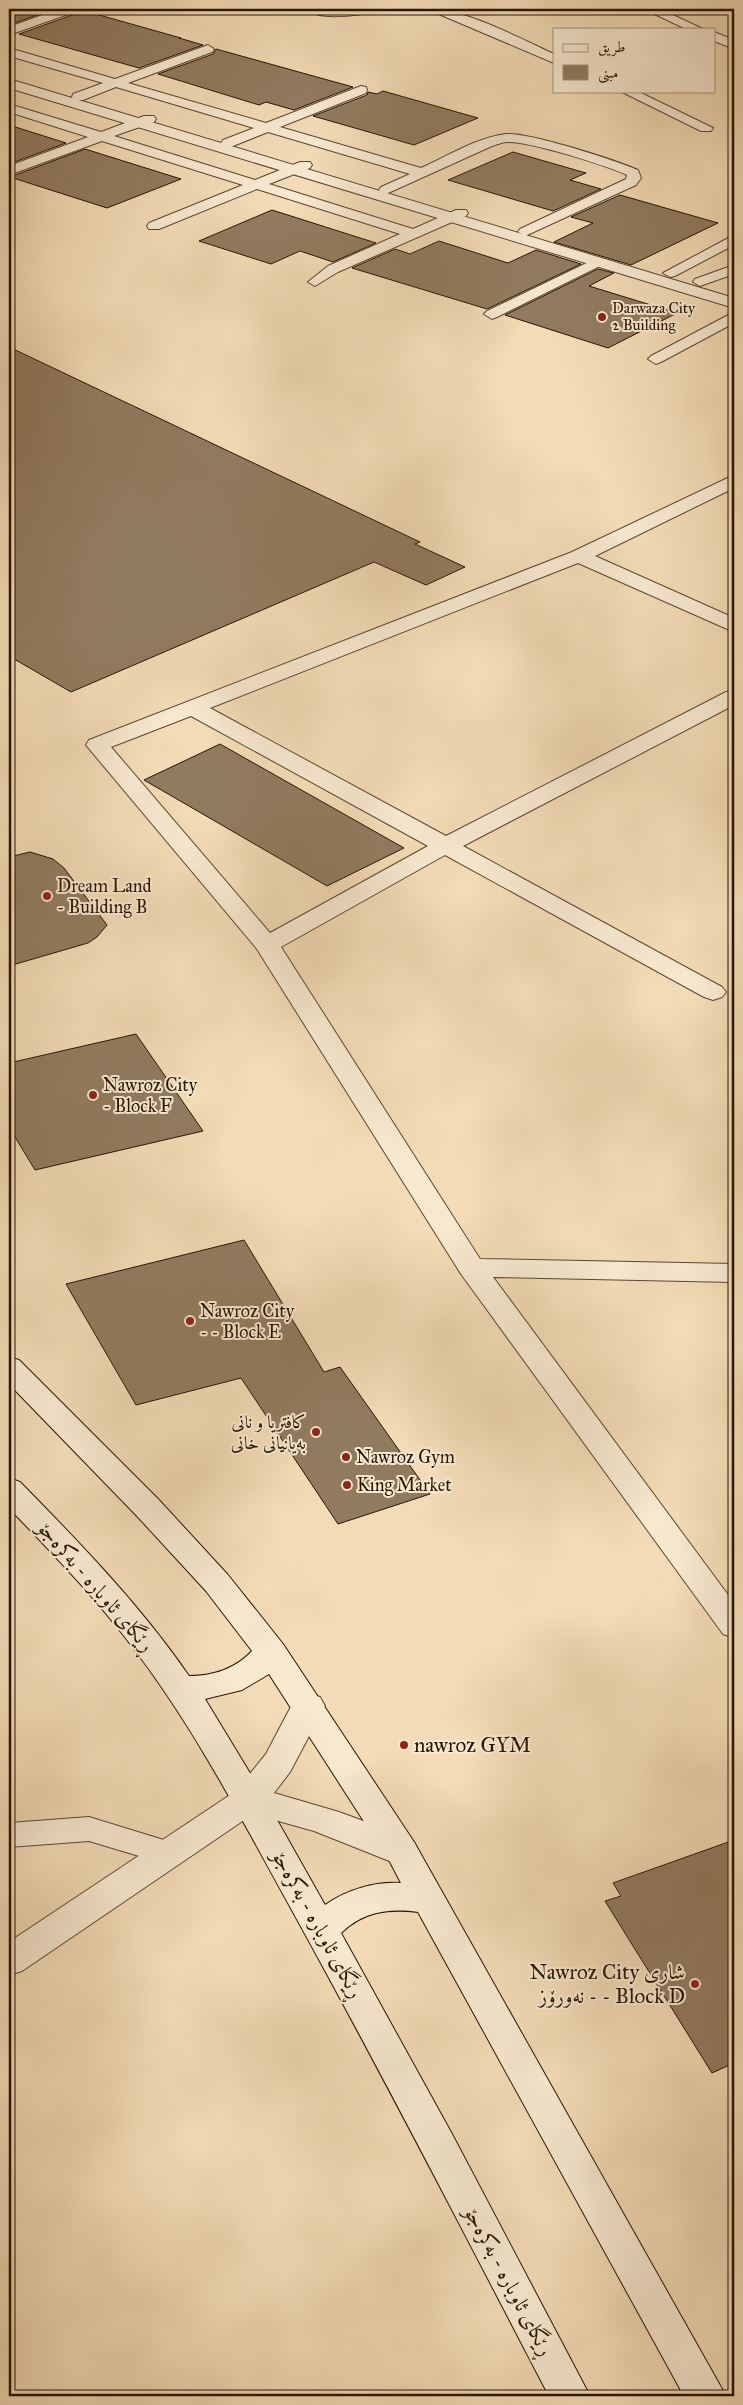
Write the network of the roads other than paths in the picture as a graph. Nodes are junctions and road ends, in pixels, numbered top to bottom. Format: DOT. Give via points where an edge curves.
graph roads {
  1 [pos="70,9"];
  2 [pos="312,9"];
  3 [pos="370,9"];
  4 [pos="433,9"];
  5 [pos="650,9"];
  6 [pos="695,28"];
  7 [pos="9,31"];
  8 [pos="716,37"];
  9 [pos="734,45"];
  10 [pos="208,49"];
  11 [pos="9,52"];
  12 [pos="553,58"];
  13 [pos="9,76"];
  14 [pos="9,83"];
  15 [pos="117,83"];
  16 [pos="362,90"];
  17 [pos="628,92"];
  18 [pos="78,97"];
  19 [pos="9,108"];
  20 [pos="144,121"];
  21 [pos="267,127"];
  22 [pos="706,128"];
  23 [pos="101,137"];
  24 [pos="228,142"];
  25 [pos="298,168"];
  26 [pos="9,171"];
  27 [pos="422,173"];
  28 [pos="256,185"];
  29 [pos="386,190"];
  30 [pos="456,215"];
  31 [pos="154,226"];
  32 [pos="525,232"];
  33 [pos="414,234"];
  34 [pos="734,239"];
  35 [pos="597,262"];
  36 [pos="734,269"];
  37 [pos="670,273"];
  38 [pos="315,282"];
  39 [pos="700,282"];
  40 [pos="734,292"];
  41 [pos="734,303"];
  42 [pos="492,314"];
  43 [pos="734,317"];
  44 [pos="656,359"];
  45 [pos="734,481"];
  46 [pos="579,556"];
  47 [pos="734,626"];
  48 [pos="734,697"];
  49 [pos="191,707"];
  50 [pos="445,846"];
  51 [pos="267,945"];
  52 [pos="712,992"];
  53 [pos="471,1268"];
  54 [pos="734,1273"];
  55 [pos="9,1367"];
  56 [pos="9,1489"];
  57 [pos="734,1626"];
  58 [pos="271,1652"];
  59 [pos="180,1688"];
  60 [pos="308,1706"];
  61 [pos="248,1800"];
  62 [pos="9,1835"];
  63 [pos="402,1852"];
  64 [pos="170,1853"];
  65 [pos="428,1900"];
  66 [pos="322,1930"];
  67 [pos="9,1961"];
  68 [pos="570,2396"];
  69 [pos="706,2396"];
  1 -- 7 [label="lane"];
  2 -- 3 [label="lane" via="348,14"];
  4 -- 12 [label="lane"];
  5 -- 6 [label="lane"];
  8 -- 9 [label="lane"];
  10 -- 15 [label="lane"];
  11 -- 15 [label="lane"];
  13 -- 18 [label="street"];
  14 -- 20 [label="street"];
  15 -- 18 [label="lane"];
  15 -- 21 [label="lane"];
  16 -- 21 [label="lane"];
  17 -- 22 [label="lane"];
  18 -- 20 [label="street"];
  19 -- 23 [label="lane"];
  20 -- 23 [label="lane"];
  20 -- 24 [label="street"];
  20 -- 25 [label="street"];
  21 -- 24 [label="lane"];
  21 -- 27 [label="lane"];
  23 -- 26 [label="lane"];
  23 -- 28 [label="lane"];
  24 -- 25 [label="street"];
  25 -- 28 [label="lane"];
  25 -- 29 [label="street"];
  25 -- 30 [label="street"];
  27 -- 29 [label="lane"];
  27 -- 32 [label="lane" via="487,143 507,138 530,141 633,173 634,178 630,182"];
  28 -- 31 [label="lane"];
  28 -- 33 [label="lane"];
  29 -- 30 [label="street"];
  30 -- 32 [label="street"];
  30 -- 33 [label="lane"];
  30 -- 35 [label="street"];
  32 -- 37 [label="street"];
  33 -- 38 [label="lane" via="333,269"];
  34 -- 37 [label="lane"];
  35 -- 41 [label="street"];
  35 -- 42 [label="lane"];
  36 -- 39 [label="lane"];
  37 -- 39 [label="street"];
  39 -- 40 [label="street"];
  43 -- 44 [label="lane"];
  45 -- 46 [label="street"];
  46 -- 47 [label="street"];
  46 -- 49 [label="street"];
  48 -- 50 [label="street"];
  49 -- 50 [label="street"];
  49 -- 51 [label="street" via="97,745"];
  50 -- 51 [label="street"];
  50 -- 52 [label="street"];
  51 -- 53 [label="street"];
  53 -- 54 [label="street"];
  53 -- 57 [label="street"];
  55 -- 58 [label="street" via="218,1583"];
  56 -- 59 [label="street, ڕێگای ئاوبارە - بەکرەجۆ" via="142,1636"];
  58 -- 59 [label="street" via="256,1668 234,1681 217,1686"];
  58 -- 60 [label="street"];
  59 -- 61 [label="street, ڕێگای ئاوبارە - بەکرەجۆ"];
  60 -- 61 [label="street" via="278,1763"];
  60 -- 63 [label="street"];
  61 -- 63 [label="street" via="312,1815"];
  61 -- 64 [label="street"];
  61 -- 66 [label="street, ڕێگای ئاوبارە - بەکرەجۆ"];
  62 -- 64 [label="lane" via="89,1829"];
  63 -- 65 [label="street"];
  64 -- 67 [label="street"];
  65 -- 66 [label="street" via="402,1896 368,1899 350,1906"];
  65 -- 69 [label="street"];
  66 -- 68 [label="street, ڕێگای ئاوبارە - بەکرەجۆ"];
}
